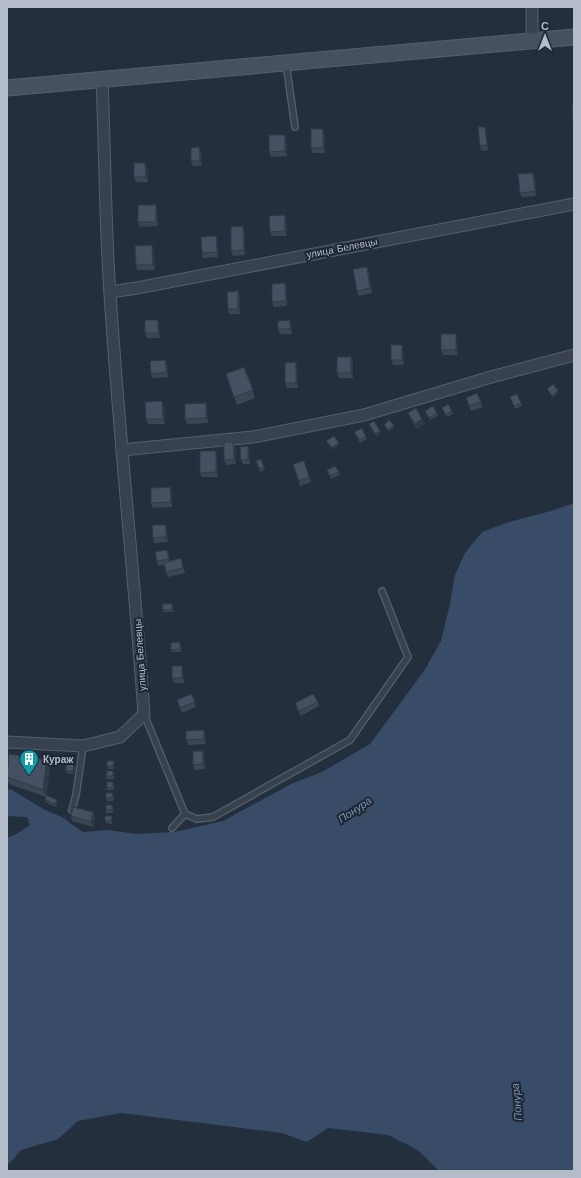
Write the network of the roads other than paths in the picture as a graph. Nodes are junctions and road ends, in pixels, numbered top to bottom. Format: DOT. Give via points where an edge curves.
graph roads {
  1 [pos="532,7"];
  2 [pos="574,37"];
  3 [pos="532,41"];
  4 [pos="286,63"];
  5 [pos="102,80"];
  6 [pos="7,88"];
  7 [pos="295,127"];
  8 [pos="574,204"];
  9 [pos="110,292"];
  10 [pos="574,355"];
  11 [pos="122,450"];
  12 [pos="382,591"];
  13 [pos="144,714"];
  14 [pos="7,742"];
  15 [pos="83,746"];
  16 [pos="72,810"];
  17 [pos="186,814"];
  18 [pos="172,828"];
  1 -- 3 [label="street"];
  2 -- 3 [label="main road"];
  3 -- 4 [label="main road"];
  4 -- 5 [label="main road"];
  4 -- 7 [label="lane"];
  5 -- 6 [label="main road"];
  5 -- 9 [label="street, улица Белевцы"];
  8 -- 9 [label="street, улица Белевцы"];
  9 -- 11 [label="street, улица Белевцы"];
  10 -- 11 [label="street" via="491,377 364,416 253,437"];
  11 -- 13 [label="street, улица Белевцы"];
  12 -- 17 [label="lane" via="408,656 350,740 213,817 197,819"];
  13 -- 15 [label="street" via="120,737"];
  13 -- 17 [label="lane"];
  14 -- 15 [label="street"];
  15 -- 16 [label="lane"];
  17 -- 18 [label="lane"];
}
